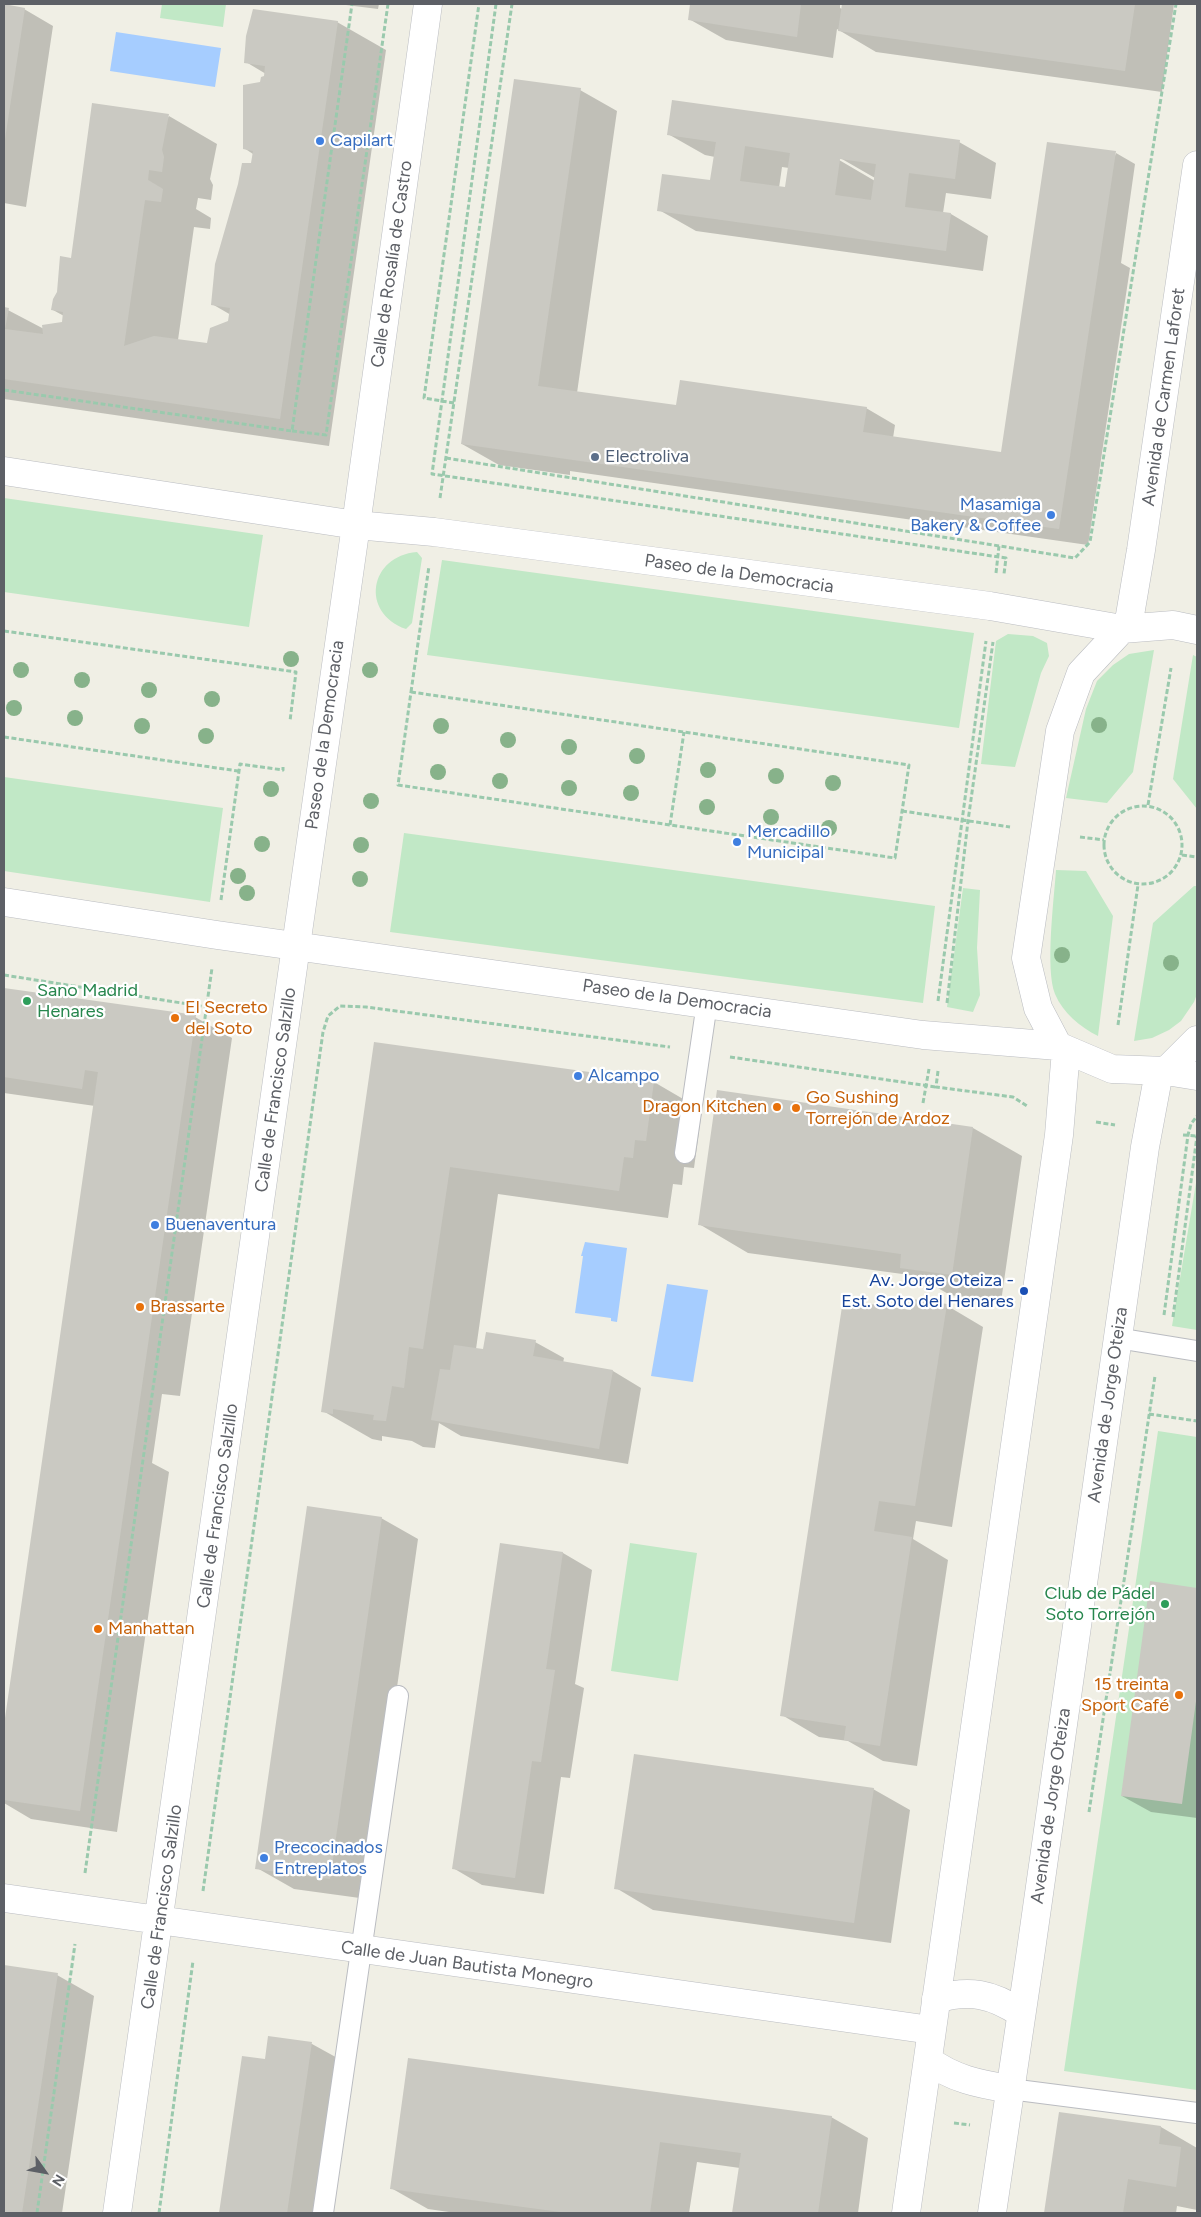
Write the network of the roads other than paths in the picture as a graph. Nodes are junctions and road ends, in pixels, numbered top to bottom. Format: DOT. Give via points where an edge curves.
graph roads {
  1 [pos="428,4"];
  2 [pos="1197,165"];
  3 [pos="4,472"];
  4 [pos="356,525"];
  5 [pos="1125,628"];
  6 [pos="1197,630"];
  7 [pos="4,902"];
  8 [pos="296,946"];
  9 [pos="706,1003"];
  10 [pos="1197,1040"];
  11 [pos="1062,1048"];
  12 [pos="1162,1072"];
  13 [pos="1197,1076"];
  14 [pos="685,1153"];
  15 [pos="1117,1338"];
  16 [pos="1197,1351"];
  17 [pos="398,1696"];
  18 [pos="4,1898"];
  19 [pos="160,1922"];
  20 [pos="361,1950"];
  21 [pos="936,1999"];
  22 [pos="1021,2013"];
  23 [pos="931,2030"];
  24 [pos="928,2060"];
  25 [pos="1010,2089"];
  26 [pos="1197,2113"];
  27 [pos="117,2213"];
  28 [pos="323,2213"];
  29 [pos="906,2213"];
  30 [pos="992,2213"];
  1 -- 4 [label="street, Calle de Rosalía de Castro"];
  2 -- 5 [label="street, Avenida de Carmen Laforet" via="1143,540"];
  3 -- 4 [label="street, Paseo de la Democracia"];
  4 -- 5 [label="street, Paseo de la Democracia" via="434,532 994,607"];
  4 -- 8 [label="street, Paseo de la Democracia"];
  5 -- 6 [label="street, Paseo de la Democracia" via="1173,625"];
  5 -- 11 [label="street" via="1081,673 1060,731 1026,958 1038,1008"];
  7 -- 8 [label="street, Paseo de la Democracia"];
  8 -- 9 [label="street, Paseo de la Democracia"];
  8 -- 19 [label="street, Calle de Francisco Salzillo"];
  9 -- 11 [label="street, Paseo de la Democracia" via="938,1036"];
  9 -- 14 [label="lane"];
  10 -- 12 [label="street"];
  11 -- 12 [label="street, Paseo de la Democracia" via="1112,1069"];
  11 -- 21 [label="street" via="1062,1116"];
  12 -- 13 [label="street, Paseo de la Democracia"];
  12 -- 15 [label="street, Avenida de Jorge Oteiza" via="1145,1147"];
  15 -- 16 [label="lane"];
  15 -- 22 [label="street, Avenida de Jorge Oteiza"];
  17 -- 20 [label="lane"];
  18 -- 19 [label="street, Calle de Juan Bautista Monegro"];
  19 -- 20 [label="street, Calle de Juan Bautista Monegro"];
  19 -- 27 [label="street, Calle de Francisco Salzillo"];
  20 -- 23 [label="street, Calle de Juan Bautista Monegro"];
  20 -- 28 [label="lane"];
  21 -- 22 [label="street" via="956,1993 976,1995 1001,2000"];
  21 -- 23 [label="street"];
  22 -- 25 [label="street, Avenida de Jorge Oteiza"];
  23 -- 24 [label="street"];
  24 -- 25 [label="street" via="955,2077"];
  24 -- 29 [label="street"];
  25 -- 26 [label="lane"];
  25 -- 30 [label="street, Avenida de Jorge Oteiza"];
}
